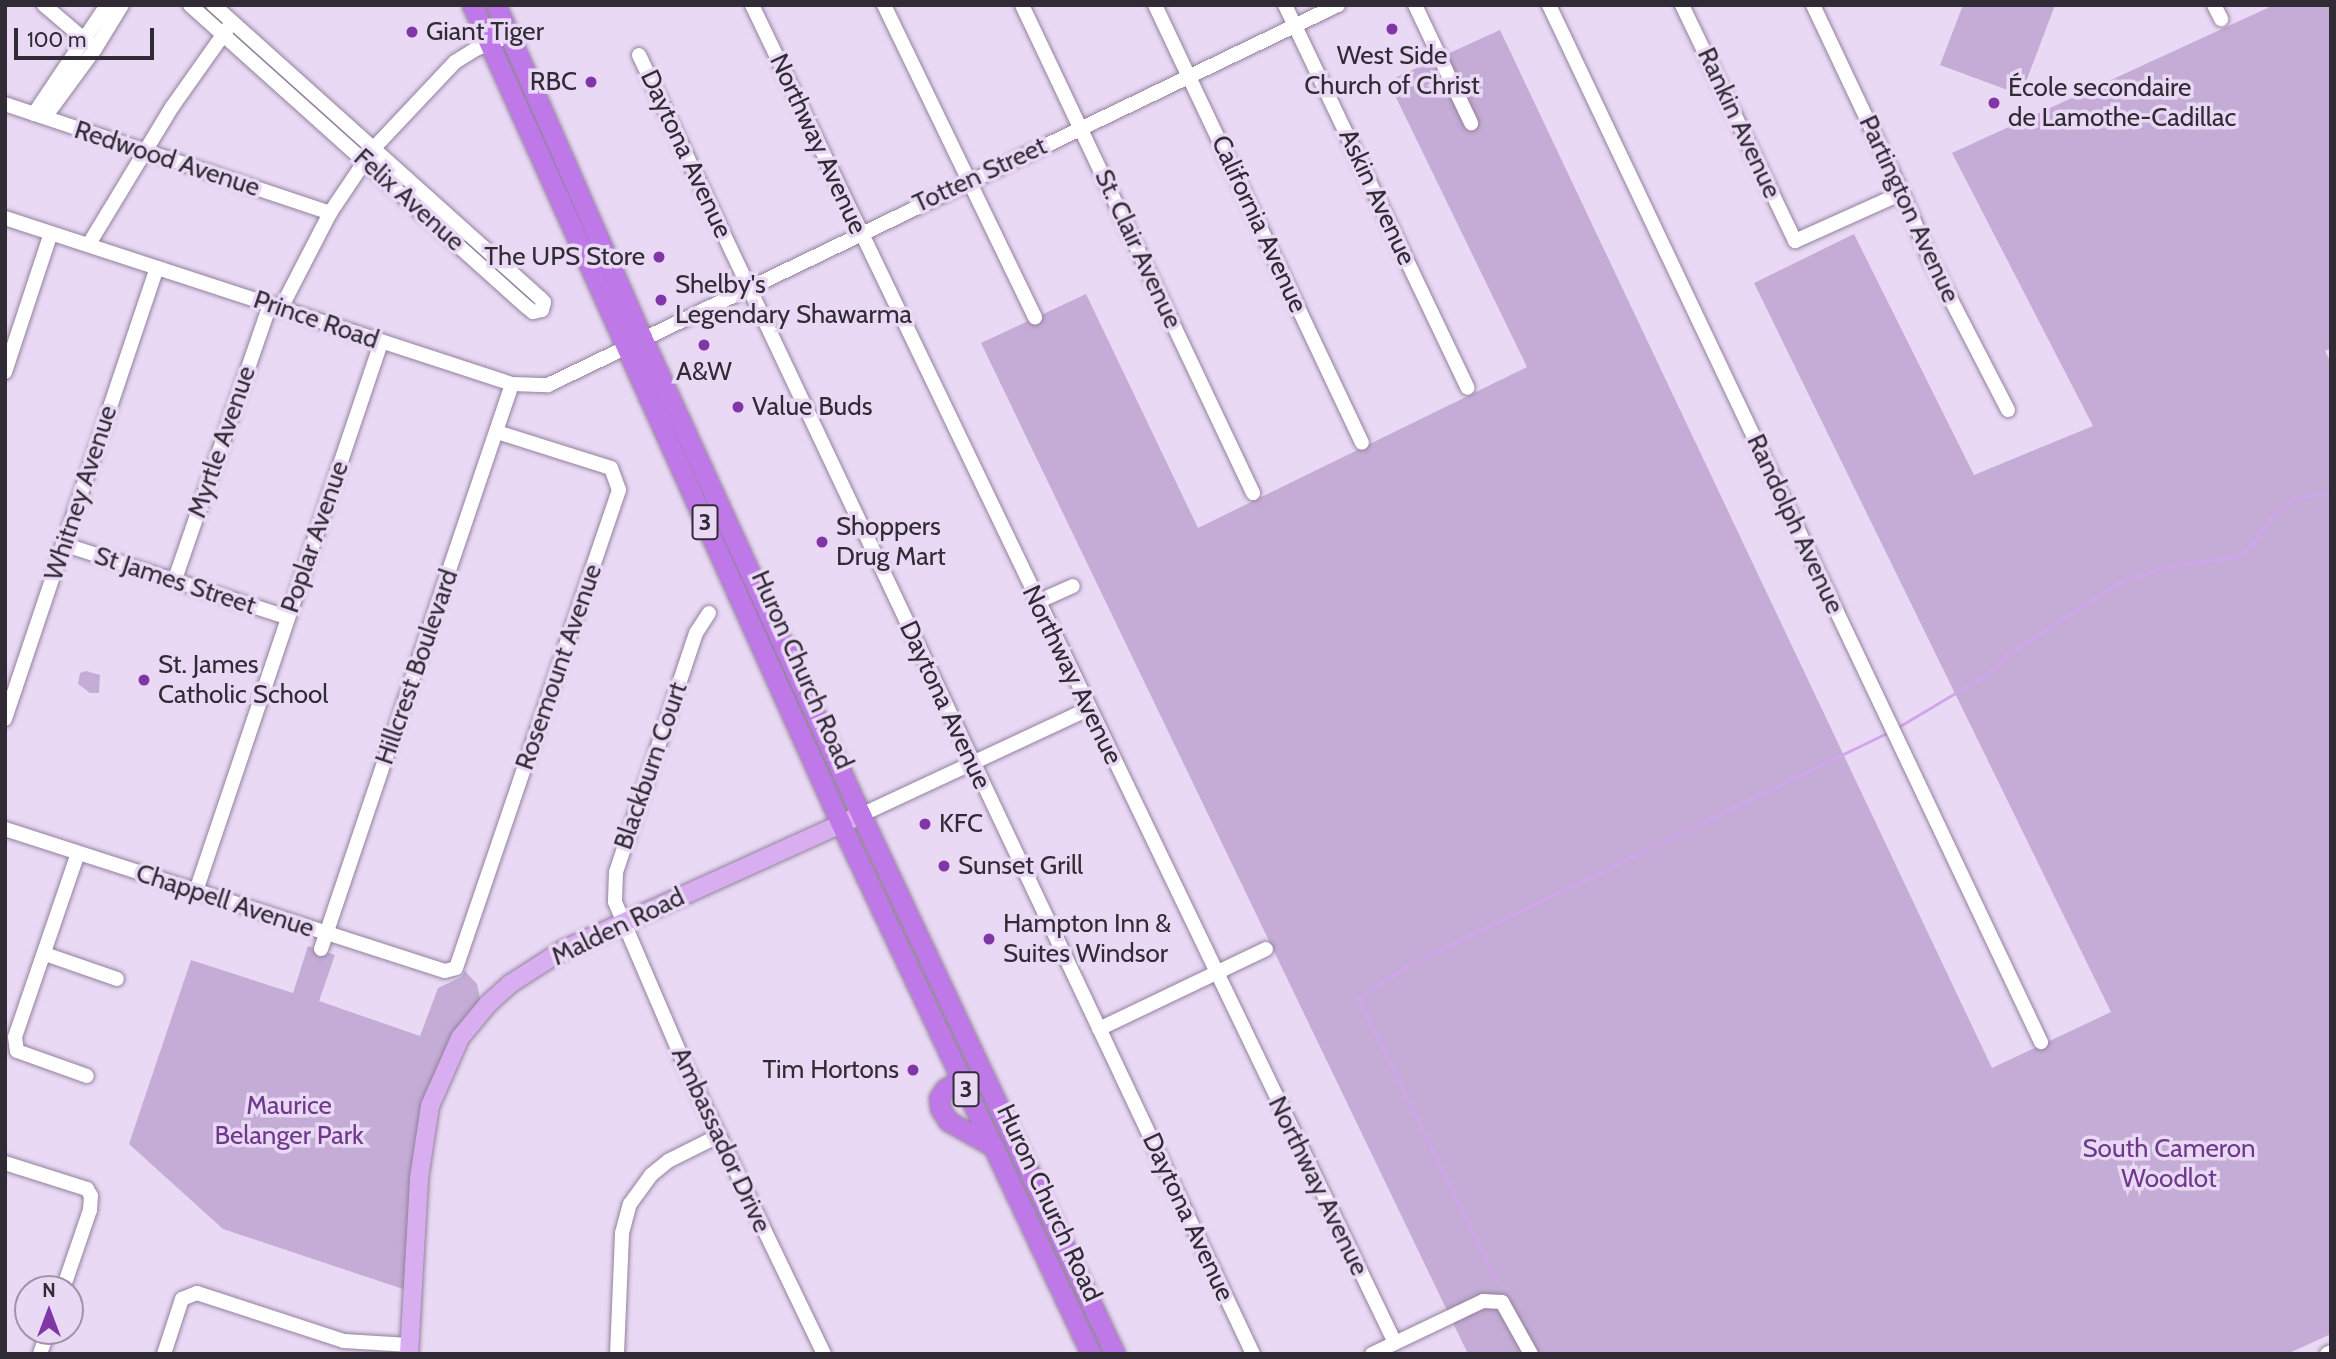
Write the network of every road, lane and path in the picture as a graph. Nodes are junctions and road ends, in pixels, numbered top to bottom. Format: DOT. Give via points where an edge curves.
graph roads {
  1 [pos="44,5"];
  2 [pos="107,5"];
  3 [pos="122,5"];
  4 [pos="190,5"];
  5 [pos="213,5"];
  6 [pos="472,5"];
  7 [pos="496,5"];
  8 [pos="752,5"];
  9 [pos="884,5"];
  10 [pos="1022,5"];
  11 [pos="1155,5"];
  12 [pos="1285,5"];
  13 [pos="1338,5"];
  14 [pos="1415,5"];
  15 [pos="1549,5"];
  16 [pos="1682,5"];
  17 [pos="1813,5"];
  18 [pos="2214,5"];
  19 [pos="2221,19"];
  20 [pos="232,22"];
  21 [pos="1295,26"];
  22 [pos="223,36"];
  23 [pos="510,36"];
  24 [pos="90,43"];
  25 [pos="490,44"];
  26 [pos="639,55"];
  27 [pos="1189,76"];
  28 [pos="5,104"];
  29 [pos="39,116"];
  30 [pos="1471,124"];
  31 [pos="1080,128"];
  32 [pos="146,152"];
  33 [pos="369,155"];
  34 [pos="969,180"];
  35 [pos="1902,193"];
  36 [pos="330,213"];
  37 [pos="5,218"];
  38 [pos="860,232"];
  39 [pos="51,233"];
  40 [pos="89,244"];
  41 [pos="157,268"];
  42 [pos="749,286"];
  43 [pos="275,306"];
  44 [pos="1035,317"];
  45 [pos="642,337"];
  46 [pos="381,343"];
  47 [pos="623,346"];
  48 [pos="5,372"];
  49 [pos="512,384"];
  50 [pos="1468,388"];
  51 [pos="2008,410"];
  52 [pos="497,432"];
  53 [pos="1362,442"];
  54 [pos="1253,493"];
  55 [pos="63,544"];
  56 [pos="175,579"];
  57 [pos="1073,586"];
  58 [pos="1037,602"];
  59 [pos="709,613"];
  60 [pos="288,617"];
  61 [pos="1088,709"];
  62 [pos="5,719"];
  63 [pos="973,763"];
  64 [pos="861,815"];
  65 [pos="841,824"];
  66 [pos="5,829"];
  67 [pos="78,853"];
  68 [pos="196,891"];
  69 [pos="623,923"];
  70 [pos="326,933"];
  71 [pos="321,949"];
  72 [pos="1266,949"];
  73 [pos="46,954"];
  74 [pos="444,971"];
  75 [pos="1215,973"];
  76 [pos="117,979"];
  77 [pos="1099,1029"];
  78 [pos="2041,1041"];
  79 [pos="88,1076"];
  80 [pos="964,1084"];
  81 [pos="988,1085"];
  82 [pos="718,1136"];
  83 [pos="993,1147"];
  84 [pos="5,1163"];
  85 [pos="68,1275"];
  86 [pos="1395,1343"];
  87 [pos="409,1349"];
  88 [pos="163,1354"];
  89 [pos="617,1354"];
  90 [pos="824,1354"];
  91 [pos="1091,1354"];
  92 [pos="1115,1354"];
  93 [pos="1253,1354"];
  94 [pos="1372,1354"];
  95 [pos="1531,1354"];
  1 -- 24 [label="street"];
  2 -- 24 [label="street"];
  3 -- 24 [label="street"];
  4 -- 22 [label="street, Felix Avenue"];
  5 -- 20 [label="street, Felix Avenue"];
  6 -- 25 [label="highway, Huron Church Road / 3"];
  7 -- 23 [label="highway, Huron Church Road / 3"];
  8 -- 38 [label="street, Northway Avenue"];
  9 -- 34 [label="street"];
  10 -- 31 [label="street, St. Clair Avenue"];
  11 -- 27 [label="street, California Avenue"];
  12 -- 21 [label="street, Askin Avenue"];
  13 -- 21 [label="street, Totten Street"];
  14 -- 30 [label="street"];
  15 -- 78 [label="street, Randolph Avenue"];
  16 -- 35 [label="street, Rankin Avenue" via="1795,241"];
  17 -- 35 [label="street, Partington Avenue"];
  18 -- 19 [label="street"];
  20 -- 22 [label="street"];
  20 -- 33 [label="street, Felix Avenue"];
  21 -- 27 [label="street, Totten Street"];
  21 -- 50 [label="street, Askin Avenue"];
  22 -- 32 [label="street"];
  22 -- 33 [label="street, Felix Avenue"];
  23 -- 25 [label="street, Myrtle Avenue"];
  23 -- 45 [label="highway, Huron Church Road / 3"];
  24 -- 29 [label="street"];
  25 -- 33 [label="street, Myrtle Avenue" via="439,76"];
  25 -- 47 [label="highway, Huron Church Road / 3"];
  26 -- 42 [label="street, Daytona Avenue"];
  27 -- 31 [label="street, Totten Street"];
  27 -- 53 [label="street, California Avenue"];
  28 -- 29 [label="street, Redwood Avenue"];
  29 -- 32 [label="street, Redwood Avenue"];
  31 -- 34 [label="street, Totten Street"];
  31 -- 54 [label="street, St. Clair Avenue"];
  32 -- 36 [label="street, Redwood Avenue"];
  32 -- 40 [label="street"];
  33 -- 33 [label="street, Felix Avenue" via="527,307 533,312 542,310 540,298"];
  33 -- 36 [label="street, Myrtle Avenue"];
  34 -- 38 [label="street, Totten Street"];
  34 -- 44 [label="street"];
  35 -- 51 [label="street, Partington Avenue" via="1930,259"];
  36 -- 43 [label="street, Myrtle Avenue"];
  37 -- 39 [label="street, Prince Road"];
  38 -- 42 [label="street, Totten Street"];
  38 -- 58 [label="street, Northway Avenue"];
  39 -- 40 [label="street, Prince Road"];
  39 -- 48 [label="street"];
  40 -- 41 [label="street, Prince Road"];
  41 -- 43 [label="street, Prince Road"];
  41 -- 55 [label="street, Whitney Avenue"];
  42 -- 45 [label="street, Totten Street"];
  42 -- 63 [label="street, Daytona Avenue"];
  43 -- 46 [label="street, Prince Road"];
  43 -- 56 [label="street, Myrtle Avenue"];
  45 -- 47 [label="street, Totten Street"];
  45 -- 64 [label="highway, Huron Church Road / 3"];
  46 -- 49 [label="street, Prince Road"];
  46 -- 60 [label="street, Poplar Avenue"];
  47 -- 49 [label="street, Prince Road" via="561,380 533,386"];
  47 -- 65 [label="highway, Huron Church Road / 3" via="782,686"];
  49 -- 52 [label="street, Hillcrest Boulevard"];
  52 -- 70 [label="street, Hillcrest Boulevard"];
  52 -- 74 [label="street, Rosemount Avenue" via="611,468 619,490 456,968"];
  55 -- 56 [label="street, St James Street"];
  55 -- 62 [label="street, Whitney Avenue"];
  56 -- 60 [label="street, St James Street"];
  57 -- 58 [label="street"];
  58 -- 61 [label="street, Northway Avenue"];
  59 -- 69 [label="street, Blackburn Court" via="696,634 616,872 615,902"];
  60 -- 68 [label="street, Poplar Avenue"];
  61 -- 63 [label="street, Malden Road"];
  61 -- 75 [label="street, Northway Avenue"];
  63 -- 64 [label="street, Malden Road"];
  63 -- 77 [label="street, Daytona Avenue"];
  64 -- 65 [label="main road, Malden Road"];
  64 -- 81 [label="highway, Huron Church Road / 3"];
  65 -- 69 [label="main road, Malden Road"];
  65 -- 80 [label="highway, Huron Church Road / 3"];
  66 -- 67 [label="street, Chappell Avenue"];
  67 -- 68 [label="street, Chappell Avenue"];
  67 -- 73 [label="street"];
  68 -- 70 [label="street, Chappell Avenue"];
  69 -- 82 [label="street, Ambassador Drive"];
  69 -- 87 [label="main road, Malden Road" via="563,950 510,984 460,1038 444,1069 430,1106 419,1178"];
  70 -- 71 [label="street, Hillcrest Boulevard"];
  70 -- 74 [label="street, Chappell Avenue"];
  72 -- 75 [label="street"];
  73 -- 76 [label="street"];
  73 -- 79 [label="street" via="15,1038 17,1051"];
  75 -- 77 [label="street"];
  75 -- 86 [label="street, Northway Avenue"];
  77 -- 93 [label="street, Daytona Avenue"];
  80 -- 81 [label="highway"];
  80 -- 83 [label="highway, Huron Church Road / 3"];
  80 -- 83 [label="highway" via="945,1089 939,1098 940,1108 948,1121"];
  81 -- 92 [label="highway, Huron Church Road / 3"];
  82 -- 89 [label="street" via="668,1161 630,1204 622,1233"];
  82 -- 90 [label="street, Ambassador Drive"];
  83 -- 91 [label="highway, Huron Church Road / 3"];
  84 -- 85 [label="street" via="87,1189 91,1196"];
  86 -- 94 [label="street"];
  86 -- 95 [label="street" via="1482,1301 1503,1302"];
  87 -- 88 [label="street" via="344,1341 197,1293 182,1299"];
}
